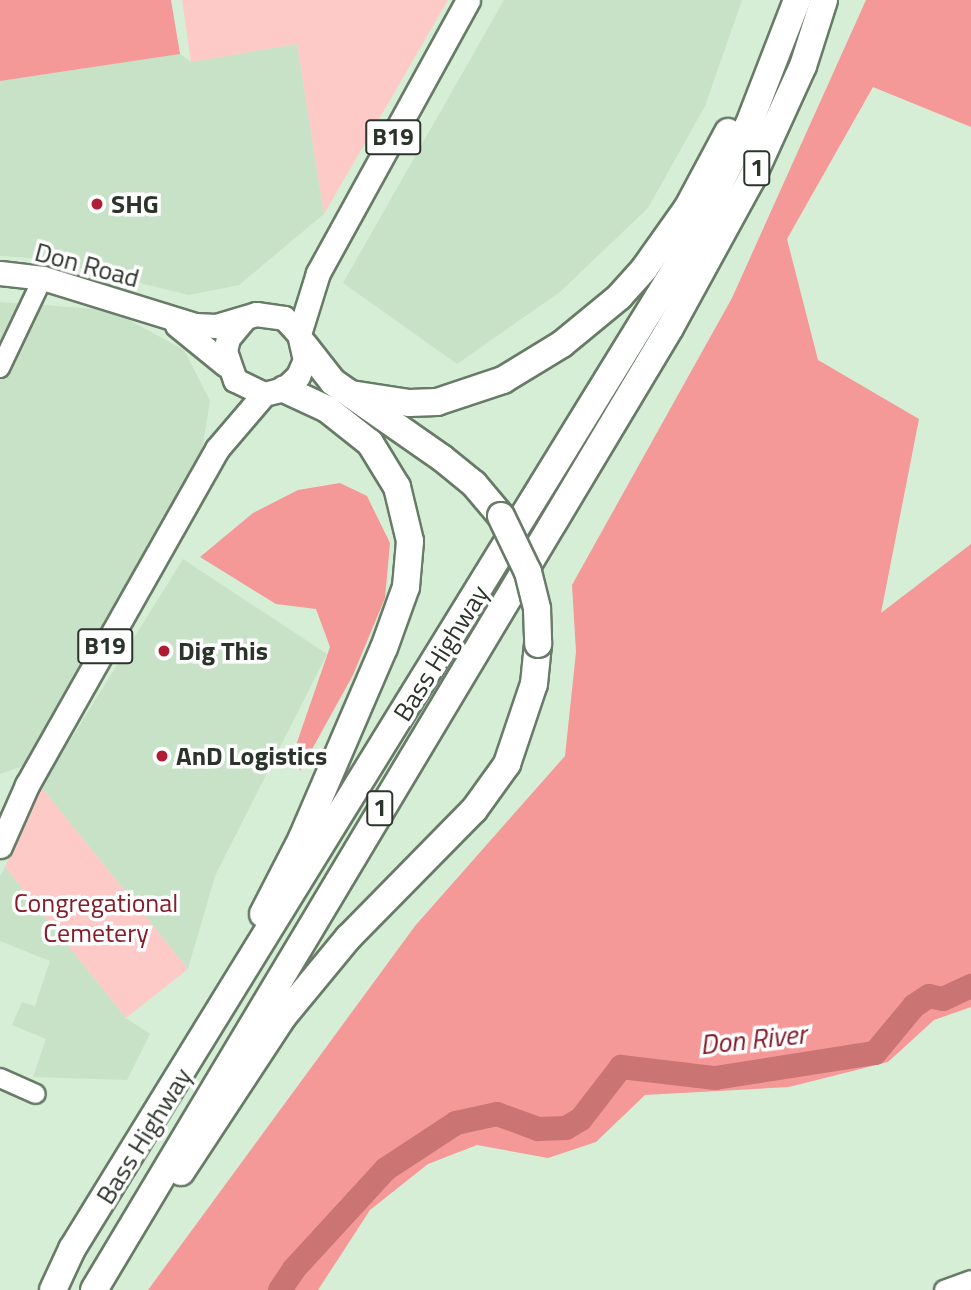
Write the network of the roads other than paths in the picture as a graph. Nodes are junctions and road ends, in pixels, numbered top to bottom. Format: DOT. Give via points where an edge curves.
graph roads {
  1 [pos="468,0"];
  2 [pos="784,0"];
  3 [pos="797,0"];
  4 [pos="824,0"];
  5 [pos="0,273"];
  6 [pos="318,273"];
  7 [pos="43,278"];
  8 [pos="270,314"];
  9 [pos="160,315"];
  10 [pos="243,320"];
  11 [pos="302,340"];
  12 [pos="0,368"];
  13 [pos="230,372"];
  14 [pos="274,392"];
  15 [pos="351,394"];
  16 [pos="217,449"];
  17 [pos="0,846"];
  18 [pos="0,1077"];
  19 [pos="36,1094"];
  20 [pos="149,1129"];
  21 [pos="971,1280"];
  22 [pos="53,1290"];
  23 [pos="94,1290"];
  24 [pos="944,1290"];
  1 -- 6 [label="main road, B19"];
  2 -- 15 [label="highway" via="734,120 688,207 619,297 562,344 503,380 468,394 409,404"];
  3 -- 20 [label="highway, Bass Highway / 1" via="759,102 689,247"];
  4 -- 23 [label="highway, Bass Highway / 1" via="803,66 751,180 670,328"];
  5 -- 7 [label="main road, Don Road"];
  6 -- 8 [label="main road, B19"];
  6 -- 11 [label="main road, B19"];
  7 -- 9 [label="main road, Don Road"];
  7 -- 12 [label="street"];
  8 -- 10 [label="main road, B19"];
  8 -- 11 [label="main road" via="284,318"];
  9 -- 10 [label="main road, Don Road" via="195,325"];
  9 -- 13 [label="main road, Don Road" via="184,329"];
  10 -- 13 [label="main road, B19" via="228,338"];
  11 -- 14 [label="main road, B19" via="299,376"];
  11 -- 15 [label="highway" via="316,365"];
  13 -- 14 [label="main road"];
  13 -- 16 [label="main road, B19" via="233,408"];
  14 -- 16 [label="main road, B19"];
  14 -- 20 [label="highway" via="353,426 384,462 407,519 406,587 354,723 302,838"];
  15 -- 23 [label="highway, bridge" via="474,484 501,516 528,572 537,609 534,684 507,764 474,810 348,938 282,1018 200,1147"];
  16 -- 17 [label="main road, B19" via="27,785"];
  18 -- 19 [label="street"];
  20 -- 22 [label="highway, Bass Highway / 1" via="72,1249"];
  21 -- 24 [label="street"];
}
